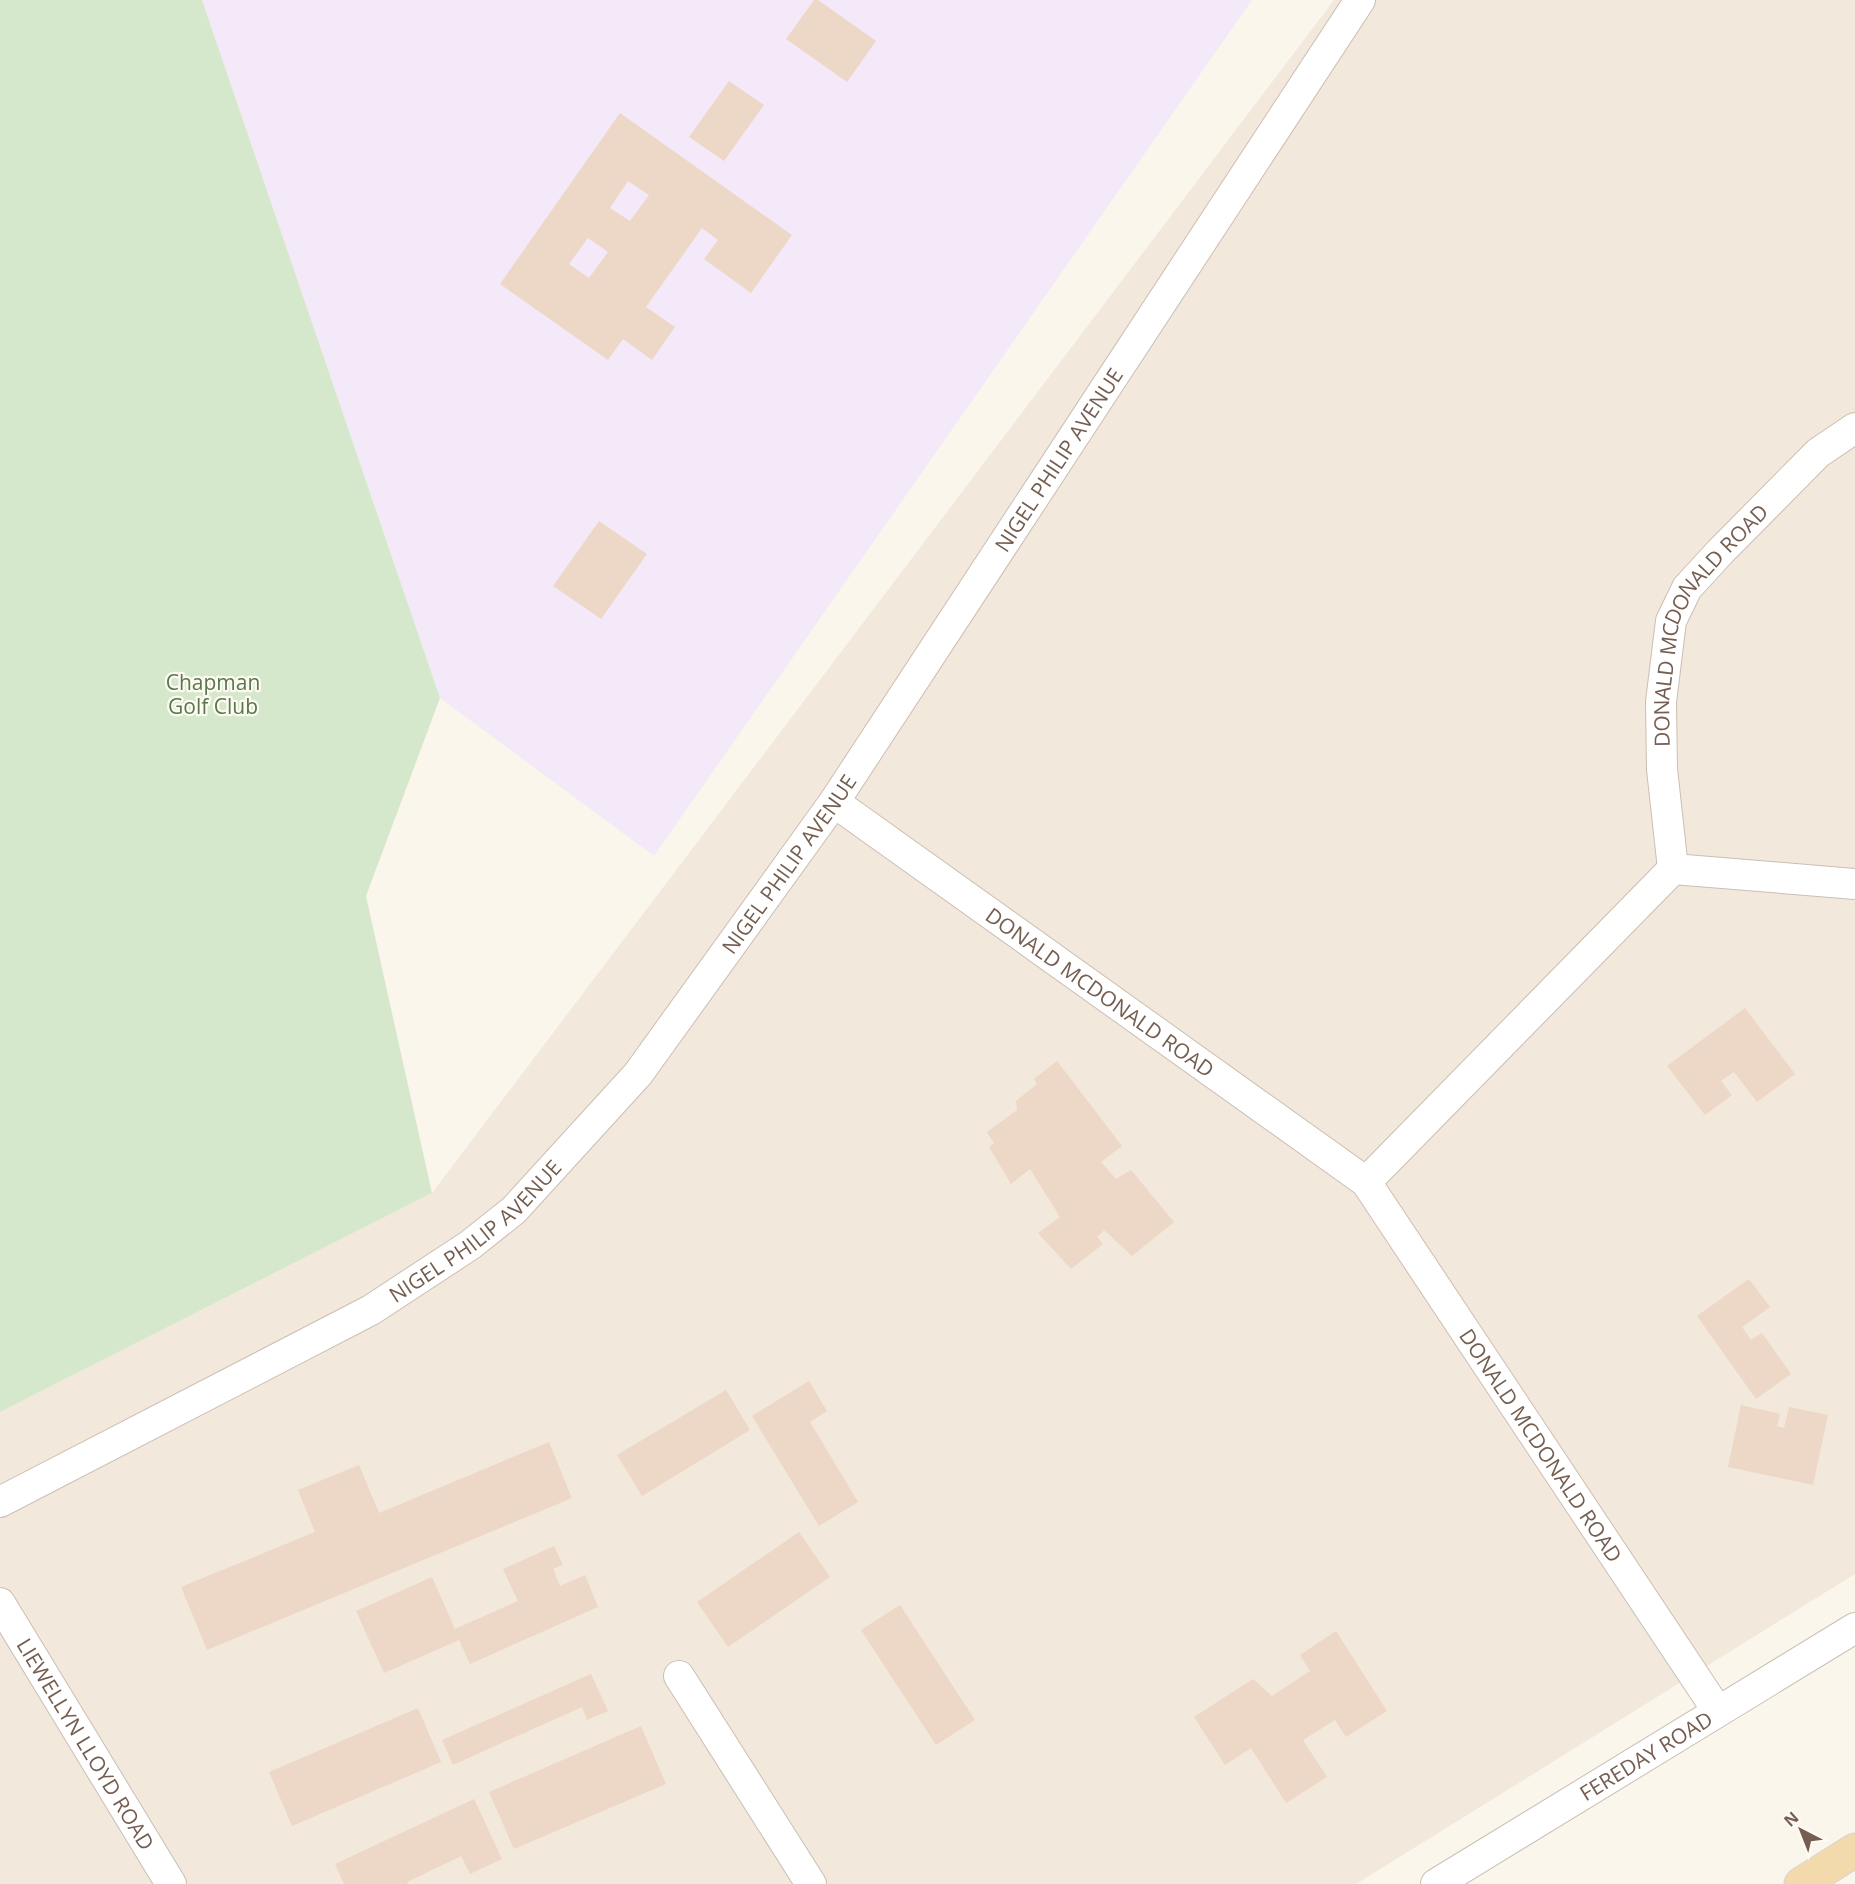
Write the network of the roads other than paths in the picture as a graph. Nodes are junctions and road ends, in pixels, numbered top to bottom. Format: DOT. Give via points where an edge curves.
graph roads {
  1 [pos="1360,0"];
  2 [pos="1855,428"];
  3 [pos="834,802"];
  4 [pos="1672,869"];
  5 [pos="1855,884"];
  6 [pos="1366,1182"];
  7 [pos="0,1502"];
  8 [pos="0,1604"];
  9 [pos="1855,1628"];
  10 [pos="679,1676"];
  11 [pos="1717,1710"];
  12 [pos="1855,1850"];
  13 [pos="171,1884"];
  14 [pos="811,1884"];
  15 [pos="1436,1884"];
  16 [pos="1801,1884"];
  1 -- 3 [label="street, NIGEL PHILIP AVENUE"];
  2 -- 4 [label="street, DONALD MCDONALD ROAD" via="1818,453 1720,552 1687,588 1671,621 1661,702 1662,769"];
  3 -- 6 [label="street, DONALD MCDONALD ROAD"];
  3 -- 7 [label="street, NIGEL PHILIP AVENUE" via="638,1074 514,1210 423,1278 371,1310"];
  4 -- 5 [label="street"];
  4 -- 6 [label="street"];
  6 -- 11 [label="street, DONALD MCDONALD ROAD"];
  8 -- 13 [label="street, LIEWELLYN LLOYD ROAD"];
  9 -- 11 [label="street, FEREDAY ROAD"];
  10 -- 14 [label="street"];
  11 -- 15 [label="street, FEREDAY ROAD"];
  12 -- 16 [label="main road"];
}
